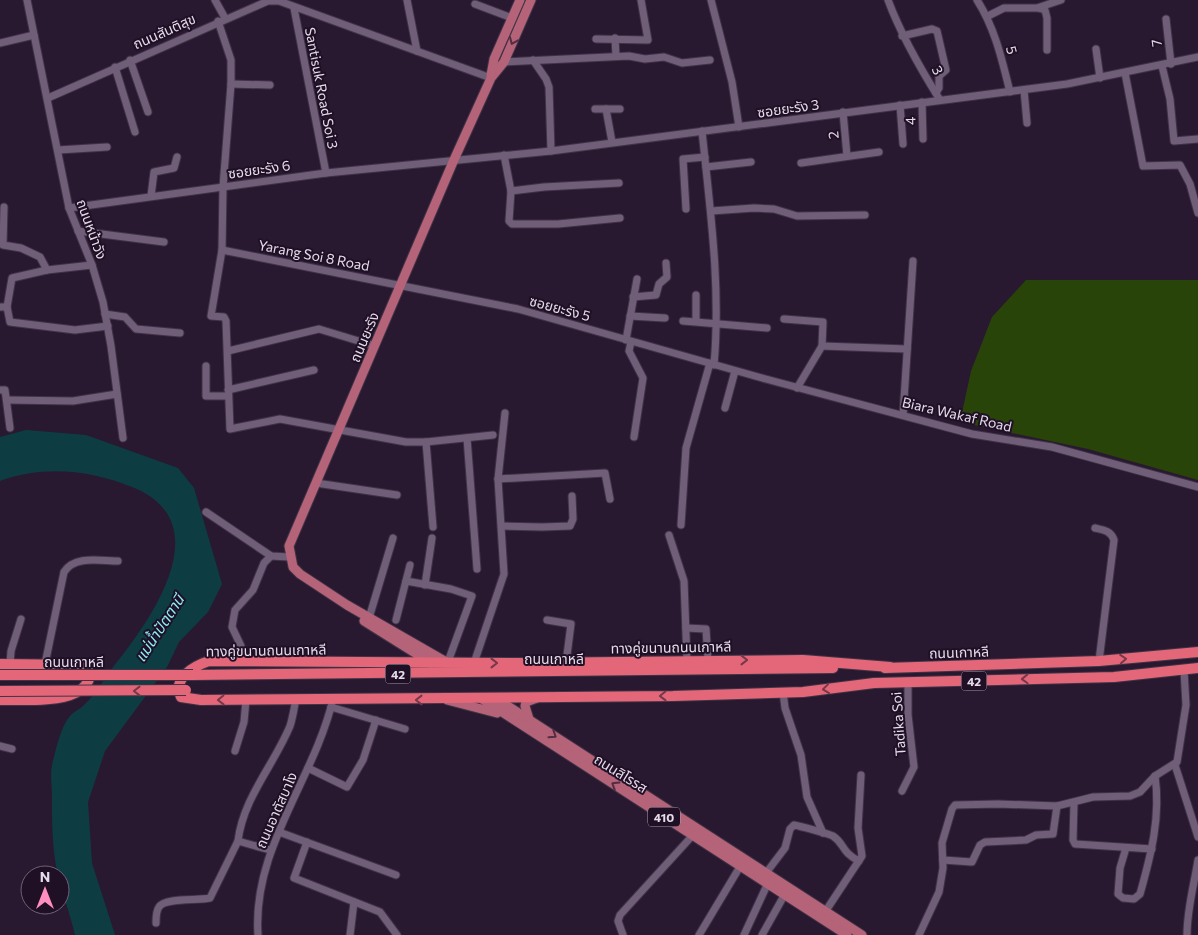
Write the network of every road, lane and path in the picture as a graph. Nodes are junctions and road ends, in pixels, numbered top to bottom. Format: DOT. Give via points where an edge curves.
graph roads {
  1 [pos="27,0"];
  2 [pos="215,0"];
  3 [pos="268,0"];
  4 [pos="407,0"];
  5 [pos="520,0"];
  6 [pos="531,0"];
  7 [pos="641,0"];
  8 [pos="711,0"];
  9 [pos="888,0"];
  10 [pos="977,0"];
  11 [pos="1061,0"];
  12 [pos="279,1"];
  13 [pos="475,4"];
  14 [pos="294,8"];
  15 [pos="1037,8"];
  16 [pos="988,16"];
  17 [pos="512,18"];
  18 [pos="1166,19"];
  19 [pos="222,20"];
  20 [pos="34,35"];
  21 [pos="902,36"];
  22 [pos="615,38"];
  23 [pos="596,39"];
  24 [pos="0,43"];
  25 [pos="1096,49"];
  26 [pos="1046,50"];
  27 [pos="417,51"];
  28 [pos="616,56"];
  29 [pos="1198,57"];
  30 [pos="130,60"];
  31 [pos="533,60"];
  32 [pos="710,60"];
  33 [pos="504,62"];
  34 [pos="1171,64"];
  35 [pos="1162,66"];
  36 [pos="115,67"];
  37 [pos="1125,73"];
  38 [pos="491,78"];
  39 [pos="1100,78"];
  40 [pos="231,84"];
  41 [pos="270,85"];
  42 [pos="1024,90"];
  43 [pos="1010,92"];
  44 [pos="936,93"];
  45 [pos="48,98"];
  46 [pos="940,100"];
  47 [pos="922,102"];
  48 [pos="900,105"];
  49 [pos="594,109"];
  50 [pos="606,109"];
  51 [pos="620,109"];
  52 [pos="148,112"];
  53 [pos="843,112"];
  54 [pos="1028,123"];
  55 [pos="739,128"];
  56 [pos="702,131"];
  57 [pos="135,132"];
  58 [pos="923,139"];
  59 [pos="1198,139"];
  60 [pos="612,142"];
  61 [pos="903,144"];
  62 [pos="106,147"];
  63 [pos="58,150"];
  64 [pos="551,151"];
  65 [pos="879,152"];
  66 [pos="504,155"];
  67 [pos="847,156"];
  68 [pos="177,157"];
  69 [pos="705,157"];
  70 [pos="453,162"];
  71 [pos="751,162"];
  72 [pos="801,163"];
  73 [pos="706,167"];
  74 [pos="326,173"];
  75 [pos="619,183"];
  76 [pos="223,187"];
  77 [pos="511,191"];
  78 [pos="151,196"];
  79 [pos="4,207"];
  80 [pos="69,208"];
  81 [pos="686,209"];
  82 [pos="711,211"];
  83 [pos="1198,213"];
  84 [pos="864,215"];
  85 [pos="620,218"];
  86 [pos="2,230"];
  87 [pos="78,231"];
  88 [pos="164,242"];
  89 [pos="222,250"];
  90 [pos="913,261"];
  91 [pos="666,263"];
  92 [pos="92,265"];
  93 [pos="47,270"];
  94 [pos="637,279"];
  95 [pos="402,284"];
  96 [pos="696,295"];
  97 [pos="633,297"];
  98 [pos="4,307"];
  99 [pos="105,314"];
  100 [pos="630,316"];
  101 [pos="665,318"];
  102 [pos="784,319"];
  103 [pos="684,321"];
  104 [pos="696,321"];
  105 [pos="718,322"];
  106 [pos="108,326"];
  107 [pos="767,328"];
  108 [pos="180,333"];
  109 [pos="628,341"];
  110 [pos="375,346"];
  111 [pos="822,346"];
  112 [pos="907,349"];
  113 [pos="228,351"];
  114 [pos="712,364"];
  115 [pos="206,366"];
  116 [pos="314,370"];
  117 [pos="735,371"];
  118 [pos="797,388"];
  119 [pos="0,390"];
  120 [pos="228,393"];
  121 [pos="117,394"];
  122 [pos="7,400"];
  123 [pos="725,408"];
  124 [pos="505,413"];
  125 [pos="903,414"];
  126 [pos="10,428"];
  127 [pos="338,430"];
  128 [pos="493,435"];
  129 [pos="634,437"];
  130 [pos="123,438"];
  131 [pos="467,438"];
  132 [pos="426,442"];
  133 [pos="498,479"];
  134 [pos="316,483"];
  135 [pos="1198,487"];
  136 [pos="397,495"];
  137 [pos="572,496"];
  138 [pos="610,499"];
  139 [pos="206,512"];
  140 [pos="681,525"];
  141 [pos="502,526"];
  142 [pos="433,527"];
  143 [pos="1095,528"];
  144 [pos="669,535"];
  145 [pos="394,538"];
  146 [pos="432,538"];
  147 [pos="271,556"];
  148 [pos="289,557"];
  149 [pos="118,561"];
  150 [pos="410,565"];
  151 [pos="477,569"];
  152 [pos="406,581"];
  153 [pos="425,585"];
  154 [pos="329,593"];
  155 [pos="369,618"];
  156 [pos="21,619"];
  157 [pos="396,620"];
  158 [pos="547,620"];
  159 [pos="686,628"];
  160 [pos="400,644"];
  161 [pos="1198,652"];
  162 [pos="708,660"];
  163 [pos="449,661"];
  164 [pos="687,661"];
  165 [pos="1099,661"];
  166 [pos="242,662"];
  167 [pos="566,662"];
  168 [pos="1074,662"];
  169 [pos="393,663"];
  170 [pos="431,663"];
  171 [pos="474,663"];
  172 [pos="5,664"];
  173 [pos="45,664"];
  174 [pos="952,667"];
  175 [pos="890,668"];
  176 [pos="1198,668"];
  177 [pos="1184,670"];
  178 [pos="0,675"];
  179 [pos="193,675"];
  180 [pos="1074,678"];
  181 [pos="969,681"];
  182 [pos="908,683"];
  183 [pos="186,690"];
  184 [pos="0,691"];
  185 [pos="783,692"];
  186 [pos="538,698"];
  187 [pos="296,699"];
  188 [pos="482,699"];
  189 [pos="498,699"];
  190 [pos="0,700"];
  191 [pos="246,700"];
  192 [pos="444,700"];
  193 [pos="332,703"];
  194 [pos="509,717"];
  195 [pos="376,720"];
  196 [pos="530,720"];
  197 [pos="405,728"];
  198 [pos="0,746"];
  199 [pos="12,749"];
  200 [pos="235,751"];
  201 [pos="1175,765"];
  202 [pos="308,768"];
  203 [pos="861,775"];
  204 [pos="1155,776"];
  205 [pos="902,791"];
  206 [pos="1074,803"];
  207 [pos="1057,806"];
  208 [pos="279,832"];
  209 [pos="823,833"];
  210 [pos="694,835"];
  211 [pos="1198,838"];
  212 [pos="238,841"];
  213 [pos="307,842"];
  214 [pos="1126,848"];
  215 [pos="1152,849"];
  216 [pos="270,850"];
  217 [pos="943,860"];
  218 [pos="1198,860"];
  219 [pos="859,861"];
  220 [pos="742,865"];
  221 [pos="766,873"];
  222 [pos="396,875"];
  223 [pos="768,883"];
  224 [pos="785,894"];
  225 [pos="354,902"];
  226 [pos="825,912"];
  227 [pos="156,923"];
  228 [pos="258,935"];
  229 [pos="350,935"];
  230 [pos="397,935"];
  231 [pos="623,935"];
  232 [pos="699,935"];
  233 [pos="744,935"];
  234 [pos="762,935"];
  235 [pos="847,935"];
  236 [pos="862,935"];
  237 [pos="919,935"];
  238 [pos="1187,935"];
  1 -- 20 [label="street, ถนนหน้าวัง"];
  2 -- 19 [label="street"];
  3 -- 12 [label="street, ถนนสันติสุข"];
  3 -- 19 [label="street, ถนนสันติสุข"];
  4 -- 27 [label="street"];
  5 -- 17 [label="main road, ถนนยะรัง"];
  6 -- 33 [label="main road, ถนนยะรัง, one-way"];
  7 -- 22 [label="street" via="648,40"];
  8 -- 55 [label="street" via="732,82"];
  9 -- 21 [label="street, 3"];
  10 -- 16 [label="street, 5"];
  11 -- 15 [label="street"];
  12 -- 14 [label="street, ถนนสันติสุข"];
  13 -- 17 [label="street"];
  14 -- 27 [label="street, ถนนสันติสุข"];
  14 -- 74 [label="street, Santisuk Road Soi 3"];
  15 -- 16 [label="street" via="1004,8"];
  15 -- 26 [label="street" via="1045,10 1047,18"];
  16 -- 43 [label="street, 5"];
  17 -- 38 [label="main road, ถนนยะรัง" via="494,59"];
  18 -- 34 [label="street, 7"];
  19 -- 30 [label="street, ถนนสันติสุข"];
  19 -- 40 [label="street" via="231,60"];
  20 -- 24 [label="street"];
  20 -- 45 [label="street, ถนนหน้าวัง"];
  21 -- 44 [label="street, 3"];
  21 -- 44 [label="street" via="932,29 938,31 946,70 939,76"];
  22 -- 23 [label="street"];
  22 -- 28 [label="street"];
  25 -- 39 [label="street"];
  27 -- 38 [label="street, ถนนสันติสุข"];
  28 -- 31 [label="street"];
  28 -- 32 [label="street" via="645,60 664,58 691,64"];
  29 -- 34 [label="street, ซอยยะรัง 3"];
  30 -- 36 [label="street, ถนนสันติสุข"];
  30 -- 52 [label="street"];
  31 -- 33 [label="street"];
  31 -- 64 [label="street" via="548,82"];
  33 -- 38 [label="main road, ถนนยะรัง"];
  34 -- 35 [label="street, ซอยยะรัง 3"];
  35 -- 37 [label="street, ซอยยะรัง 3"];
  35 -- 59 [label="street" via="1170,100 1174,141"];
  36 -- 45 [label="street, ถนนสันติสุข"];
  36 -- 57 [label="street"];
  37 -- 39 [label="street, ซอยยะรัง 3"];
  37 -- 83 [label="street" via="1143,166 1180,164"];
  38 -- 70 [label="main road, ถนนยะรัง"];
  39 -- 42 [label="street, ซอยยะรัง 3"];
  40 -- 41 [label="street"];
  40 -- 76 [label="street"];
  42 -- 43 [label="street, ซอยยะรัง 3"];
  42 -- 54 [label="street"];
  43 -- 46 [label="street, ซอยยะรัง 3"];
  44 -- 46 [label="street, 3"];
  45 -- 63 [label="street, ถนนหน้าวัง"];
  46 -- 47 [label="street, ซอยยะรัง 3"];
  47 -- 48 [label="street, ซอยยะรัง 3"];
  47 -- 58 [label="street, 4"];
  48 -- 53 [label="street, ซอยยะรัง 3"];
  48 -- 61 [label="street"];
  49 -- 50 [label="street"];
  50 -- 51 [label="street"];
  50 -- 60 [label="street"];
  53 -- 55 [label="street, ซอยยะรัง 3"];
  53 -- 67 [label="street, 2"];
  55 -- 56 [label="street, ซอยยะรัง 3"];
  56 -- 60 [label="street, ซอยยะรัง 3"];
  56 -- 69 [label="street"];
  60 -- 64 [label="street, ซอยยะรัง 3"];
  62 -- 63 [label="street"];
  63 -- 80 [label="street, ถนนหน้าวัง"];
  64 -- 66 [label="street, ซอยยะรัง 3"];
  65 -- 67 [label="street"];
  66 -- 70 [label="street, ซอยยะรัง 3"];
  66 -- 77 [label="street"];
  67 -- 72 [label="street"];
  68 -- 78 [label="street" via="174,168 152,174"];
  69 -- 73 [label="street"];
  69 -- 81 [label="street" via="683,159"];
  70 -- 74 [label="street, ซอยยะรัง 6"];
  70 -- 95 [label="main road, ถนนยะรัง"];
  71 -- 73 [label="street"];
  73 -- 82 [label="street"];
  74 -- 76 [label="street, ซอยยะรัง 6"];
  75 -- 77 [label="street"];
  76 -- 78 [label="street, ซอยยะรัง 6"];
  76 -- 89 [label="street"];
  77 -- 85 [label="street" via="509,221 512,224 558,224"];
  78 -- 80 [label="street, ซอยยะรัง 6"];
  79 -- 86 [label="street"];
  80 -- 87 [label="street, ถนนหน้าวัง"];
  82 -- 84 [label="street" via="754,208 774,209 797,216"];
  82 -- 105 [label="street"];
  86 -- 93 [label="street" via="3,245 21,248 40,257"];
  87 -- 88 [label="street"];
  87 -- 92 [label="street, ถนนหน้าวัง"];
  89 -- 95 [label="street, Yarang Soi 8 Road"];
  89 -- 113 [label="street" via="211,316 226,319"];
  90 -- 112 [label="street"];
  91 -- 97 [label="street" via="667,277 659,284 656,295"];
  92 -- 93 [label="street"];
  92 -- 99 [label="street, ถนนหน้าวัง"];
  93 -- 98 [label="street" via="12,278"];
  94 -- 97 [label="street"];
  95 -- 109 [label="street, ซอยยะรัง 5" via="518,309"];
  95 -- 110 [label="main road, ถนนยะรัง"];
  96 -- 104 [label="street"];
  97 -- 100 [label="street"];
  98 -- 106 [label="street" via="10,322 75,330"];
  99 -- 106 [label="street, ถนนหน้าวัง"];
  99 -- 108 [label="street" via="125,317 136,329"];
  100 -- 101 [label="street"];
  100 -- 109 [label="street"];
  102 -- 111 [label="street" via="823,322"];
  103 -- 104 [label="street"];
  104 -- 105 [label="street"];
  105 -- 107 [label="street"];
  105 -- 114 [label="street"];
  106 -- 121 [label="street, ถนนหน้าวัง"];
  109 -- 114 [label="street, ซอยยะรัง 5"];
  109 -- 129 [label="street" via="629,351 643,381"];
  110 -- 113 [label="street" via="319,329"];
  110 -- 127 [label="main road, ถนนยะรัง"];
  111 -- 112 [label="street"];
  111 -- 118 [label="street"];
  112 -- 125 [label="street"];
  113 -- 120 [label="street"];
  114 -- 117 [label="street, Biara Wakaf Road"];
  114 -- 140 [label="street" via="686,448"];
  115 -- 120 [label="street" via="206,396"];
  116 -- 120 [label="street"];
  117 -- 118 [label="street, Biara Wakaf Road"];
  117 -- 123 [label="street"];
  118 -- 125 [label="street, Biara Wakaf Road"];
  119 -- 122 [label="street" via="5,390"];
  120 -- 127 [label="street" via="230,428 280,418"];
  121 -- 122 [label="street" via="73,401"];
  121 -- 130 [label="street, ถนนหน้าวัง"];
  122 -- 126 [label="street"];
  124 -- 133 [label="street"];
  125 -- 135 [label="street, Biara Wakaf Road" via="972,434 1052,447"];
  127 -- 132 [label="street" via="406,442"];
  127 -- 134 [label="main road, ถนนยะรัง"];
  128 -- 131 [label="street"];
  131 -- 132 [label="street"];
  131 -- 151 [label="street"];
  132 -- 142 [label="street"];
  133 -- 138 [label="street" via="605,472"];
  133 -- 141 [label="street"];
  134 -- 136 [label="street"];
  134 -- 148 [label="main road, ถนนยะรัง" via="294,531"];
  137 -- 141 [label="street" via="574,520 570,526"];
  139 -- 147 [label="street"];
  141 -- 171 [label="street" via="504,574"];
  143 -- 165 [label="street" via="1106,530 1114,540"];
  144 -- 159 [label="street" via="683,572"];
  145 -- 155 [label="street"];
  146 -- 153 [label="street"];
  147 -- 148 [label="street"];
  147 -- 166 [label="street" via="264,563 252,590 235,610 232,627 241,646"];
  148 -- 154 [label="main road" via="300,574"];
  149 -- 173 [label="street" via="78,561 64,572"];
  150 -- 152 [label="street"];
  152 -- 153 [label="street"];
  152 -- 157 [label="street"];
  153 -- 163 [label="street" via="472,596"];
  154 -- 155 [label="main road"];
  154 -- 160 [label="main road" via="347,610"];
  155 -- 163 [label="main road"];
  156 -- 172 [label="street"];
  158 -- 167 [label="street" via="571,624"];
  159 -- 162 [label="street" via="706,629"];
  159 -- 164 [label="street"];
  160 -- 169 [label="main road" via="402,653"];
  160 -- 170 [label="main road"];
  165 -- 161 [label="highway, ถนนเกาหลี / 42, one-way"];
  162 -- 164 [label="highway, ทางคู่ขนานถนนเกาหลี"];
  162 -- 175 [label="highway, ทางคู่ขนานถนนเกาหลี, one-way" via="803,660"];
  163 -- 170 [label="highway, ทางคู่ขนานถนนเกาหลี"];
  163 -- 171 [label="highway, ทางคู่ขนานถนนเกาหลี"];
  164 -- 167 [label="highway, ทางคู่ขนานถนนเกาหลี"];
  165 -- 168 [label="highway, ถนนเกาหลี / 42"];
  166 -- 169 [label="highway, ทางคู่ขนานถนนเกาหลี"];
  191 -- 166 [label="highway, ทางคู่ขนานถนนเกาหลี, one-way" via="187,700 178,691 187,672 200,664"];
  171 -- 167 [label="highway, ทางคู่ขนานถนนเกาหลี, one-way"];
  168 -- 174 [label="highway, ถนนเกาหลี / 42"];
  168 -- 180 [label="highway"];
  169 -- 170 [label="highway, ทางคู่ขนานถนนเกาหลี"];
  169 -- 179 [label="highway" via="353,668"];
  172 -- 173 [label="highway"];
  173 -- 190 [label="highway" via="84,665 90,670 87,684 71,696"];
  174 -- 175 [label="highway, ถนนเกาหลี / 42"];
  174 -- 181 [label="highway, 42"];
  175 -- 179 [label="highway, ถนนเกาหลี / 42"];
  176 -- 177 [label="highway, 42"];
  177 -- 180 [label="highway, 42"];
  177 -- 201 [label="street" via="1186,705"];
  178 -- 179 [label="highway, ถนนเกาหลี / 42, bridge"];
  180 -- 181 [label="highway, 42, one-way"];
  181 -- 182 [label="highway, 42"];
  182 -- 185 [label="highway, ทางคู่ขนานถนนเกาหลี / 42, one-way"];
  182 -- 205 [label="street, Tadika Soi" via="914,767"];
  183 -- 184 [label="highway, one-way, bridge"];
  185 -- 186 [label="highway, ทางคู่ขนานถนนเกาหลี, one-way"];
  185 -- 209 [label="street" via="784,708 801,755 807,796"];
  186 -- 189 [label="highway, ทางคู่ขนานถนนเกาหลี"];
  186 -- 196 [label="main road" via="526,702"];
  187 -- 191 [label="highway, ทางคู่ขนานถนนเกาหลี"];
  187 -- 193 [label="highway, ทางคู่ขนานถนนเกาหลี"];
  187 -- 212 [label="street" via="291,724 258,784 242,820"];
  188 -- 189 [label="highway, ทางคู่ขนานถนนเกาหลี"];
  188 -- 192 [label="highway, ทางคู่ขนานถนนเกาหลี"];
  188 -- 194 [label="main road, ถนนสิโรรส / 410"];
  189 -- 196 [label="main road, ถนนสิโรรส / 410"];
  191 -- 200 [label="street" via="244,722"];
  192 -- 193 [label="highway, ทางคู่ขนานถนนเกาหลี, one-way"];
  192 -- 194 [label="main road"];
  193 -- 195 [label="street"];
  193 -- 202 [label="street, ถนนอาตัสบาโง" via="327,724"];
  210 -- 194 [label="main road, ถนนสิโรรส / 410, one-way"];
  195 -- 197 [label="street"];
  195 -- 202 [label="street" via="363,760 347,787"];
  196 -- 221 [label="main road, ถนนสิโรรส / 410, one-way"];
  198 -- 199 [label="street"];
  201 -- 204 [label="street"];
  201 -- 211 [label="street"];
  202 -- 208 [label="street, ถนนอาตัสบาโง"];
  203 -- 219 [label="street" via="858,828 862,853"];
  204 -- 206 [label="street" via="1140,792 1130,796 1093,797"];
  204 -- 215 [label="street" via="1157,800"];
  206 -- 207 [label="street"];
  206 -- 214 [label="street" via="1075,844"];
  207 -- 217 [label="street" via="1053,834 1036,835 1026,840 984,842 972,862"];
  207 -- 217 [label="street" via="955,805 942,843"];
  208 -- 213 [label="street"];
  208 -- 216 [label="street, ถนนอาตัสบาโง"];
  209 -- 219 [label="street" via="835,838 847,855"];
  209 -- 221 [label="street" via="792,826 785,848"];
  210 -- 220 [label="main road, ถนนสิโรรส / 410"];
  210 -- 231 [label="street" via="620,915 618,921"];
  212 -- 216 [label="street"];
  212 -- 227 [label="street" via="210,898 160,904"];
  213 -- 222 [label="street"];
  213 -- 225 [label="street" via="294,878"];
  214 -- 215 [label="street"];
  214 -- 215 [label="street" via="1118,894 1134,899 1140,894"];
  216 -- 228 [label="street, ถนนอาตัสบาโง" via="258,905"];
  217 -- 237 [label="street" via="939,892"];
  218 -- 238 [label="street" via="1195,887 1187,913"];
  219 -- 226 [label="street"];
  220 -- 223 [label="main road, ถนนสิโรรส / 410"];
  220 -- 232 [label="street"];
  221 -- 226 [label="main road, ถนนสิโรรส / 410"];
  223 -- 224 [label="main road, ถนนสิโรรส / 410"];
  223 -- 233 [label="street"];
  224 -- 234 [label="street"];
  224 -- 235 [label="main road, ถนนสิโรรส / 410"];
  225 -- 229 [label="street"];
  225 -- 230 [label="street" via="382,914"];
  226 -- 236 [label="main road, ถนนสิโรรส / 410"];
}
